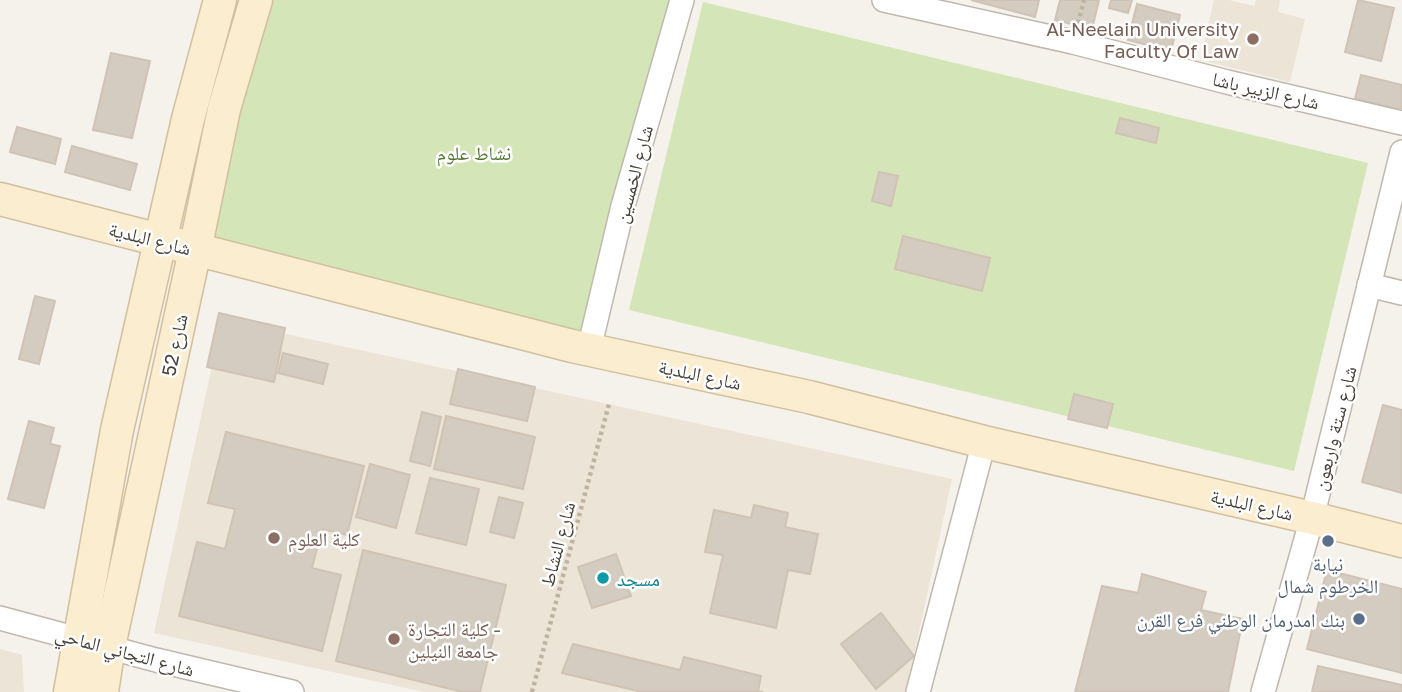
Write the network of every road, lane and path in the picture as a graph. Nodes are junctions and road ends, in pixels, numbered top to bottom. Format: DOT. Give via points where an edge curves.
graph roads {
  1 [pos="220,0"];
  2 [pos="256,0"];
  3 [pos="682,0"];
  4 [pos="884,0"];
  5 [pos="1402,122"];
  6 [pos="1402,152"];
  7 [pos="0,199"];
  8 [pos="161,242"];
  9 [pos="195,250"];
  10 [pos="1369,285"];
  11 [pos="1402,293"];
  12 [pos="589,349"];
  13 [pos="608,404"];
  14 [pos="984,442"];
  15 [pos="1312,518"];
  16 [pos="1402,541"];
  17 [pos="0,618"];
  18 [pos="78,638"];
  19 [pos="109,646"];
  20 [pos="70,692"];
  21 [pos="102,692"];
  22 [pos="292,692"];
  23 [pos="532,692"];
  24 [pos="918,692"];
  25 [pos="1264,692"];
  1 -- 8 [label="street, شارع 52"];
  2 -- 9 [label="street, شارع 52" via="224,109"];
  3 -- 12 [label="street, شارع الخمسين" via="623,206"];
  4 -- 5 [label="street, شارع الزبير باشا"];
  6 -- 10 [label="street, شارع ستة واربعون"];
  7 -- 8 [label="street, شارع البلدية"];
  8 -- 9 [label="street, شارع البلدية"];
  8 -- 18 [label="street, شارع 52" via="117,430"];
  9 -- 12 [label="street, شارع البلدية"];
  9 -- 19 [label="street, شارع 52"];
  10 -- 11 [label="street"];
  10 -- 15 [label="street, شارع ستة واربعون"];
  12 -- 14 [label="street, شارع البلدية" via="809,397"];
  13 -- 23 [label="path, شارع النشاط"];
  14 -- 15 [label="street, شارع البلدية"];
  14 -- 24 [label="street"];
  15 -- 16 [label="street, شارع البلدية"];
  15 -- 25 [label="street, شارع ستة واربعون"];
  17 -- 18 [label="street, شارع التجاني الماحي"];
  18 -- 19 [label="street, شارع التجاني الماحي"];
  18 -- 20 [label="street, شارع 52"];
  19 -- 21 [label="street, شارع 52"];
  19 -- 22 [label="street, شارع التجاني الماحي"];
}
